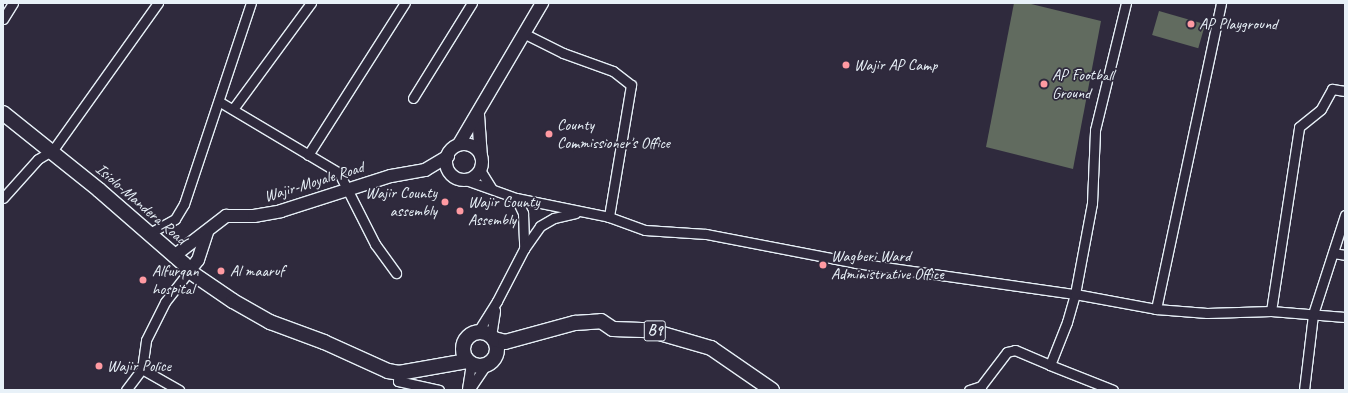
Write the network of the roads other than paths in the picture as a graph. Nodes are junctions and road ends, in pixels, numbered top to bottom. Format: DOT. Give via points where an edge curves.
graph roads {
  1 [pos="13,3"];
  2 [pos="158,3"];
  3 [pos="251,3"];
  4 [pos="311,3"];
  5 [pos="405,3"];
  6 [pos="472,3"];
  7 [pos="542,3"];
  8 [pos="1126,3"];
  9 [pos="1221,3"];
  10 [pos="3,19"];
  11 [pos="525,34"];
  12 [pos="1345,91"];
  13 [pos="413,98"];
  14 [pos="220,102"];
  15 [pos="233,109"];
  16 [pos="3,113"];
  17 [pos="478,115"];
  18 [pos="459,144"];
  19 [pos="53,150"];
  20 [pos="480,154"];
  21 [pos="308,155"];
  22 [pos="448,156"];
  23 [pos="425,170"];
  24 [pos="480,170"];
  25 [pos="458,177"];
  26 [pos="349,188"];
  27 [pos="492,189"];
  28 [pos="3,198"];
  29 [pos="516,198"];
  30 [pos="579,212"];
  31 [pos="1345,215"];
  32 [pos="609,217"];
  33 [pos="207,232"];
  34 [pos="148,234"];
  35 [pos="524,249"];
  36 [pos="1333,253"];
  37 [pos="1345,255"];
  38 [pos="174,256"];
  39 [pos="189,271"];
  40 [pos="396,273"];
  41 [pos="1075,294"];
  42 [pos="497,301"];
  43 [pos="1156,309"];
  44 [pos="1271,311"];
  45 [pos="1313,314"];
  46 [pos="1345,317"];
  47 [pos="477,332"];
  48 [pos="526,337"];
  49 [pos="493,338"];
  50 [pos="465,342"];
  51 [pos="480,362"];
  52 [pos="438,365"];
  53 [pos="1050,365"];
  54 [pos="142,369"];
  55 [pos="399,373"];
  56 [pos="984,388"];
  57 [pos="126,390"];
  58 [pos="179,390"];
  59 [pos="439,390"];
  60 [pos="468,390"];
  61 [pos="772,390"];
  62 [pos="969,390"];
  63 [pos="1113,390"];
  64 [pos="1304,390"];
  1 -- 10 [label="street"];
  2 -- 19 [label="street"];
  3 -- 14 [label="street"];
  4 -- 15 [label="street"];
  5 -- 21 [label="street"];
  6 -- 13 [label="street"];
  7 -- 11 [label="main road"];
  8 -- 41 [label="street" via="1095,130 1092,203"];
  9 -- 43 [label="street"];
  11 -- 17 [label="main road"];
  11 -- 32 [label="street" via="563,53 613,70 630,85"];
  12 -- 44 [label="street" via="1332,89 1321,109 1299,127"];
  14 -- 15 [label="street"];
  14 -- 34 [label="street" via="184,204 175,219"];
  15 -- 21 [label="street"];
  16 -- 19 [label="highway, Isiolo-Mandera Road / B9"];
  17 -- 18 [label="main road"];
  17 -- 20 [label="main road"];
  18 -- 20 [label="main road" via="473,146"];
  18 -- 22 [label="main road"];
  19 -- 28 [label="street" via="38,159"];
  19 -- 34 [label="highway, Isiolo-Mandera Road / B9"];
  20 -- 24 [label="main road"];
  21 -- 26 [label="street" via="339,172"];
  22 -- 23 [label="main road, Wajir-Moyale Road"];
  22 -- 25 [label="main road" via="448,169"];
  23 -- 25 [label="main road"];
  23 -- 26 [label="main road, Wajir-Moyale Road"];
  24 -- 25 [label="main road" via="476,175"];
  24 -- 27 [label="street"];
  25 -- 27 [label="street"];
  26 -- 33 [label="main road, Wajir-Moyale Road" via="281,211 254,216 226,216"];
  26 -- 40 [label="street" via="375,244"];
  27 -- 29 [label="street"];
  29 -- 30 [label="street"];
  29 -- 35 [label="street" via="523,213"];
  30 -- 32 [label="street"];
  30 -- 35 [label="street" via="554,218 540,226"];
  31 -- 36 [label="street"];
  32 -- 41 [label="street" via="645,230 706,234 856,263"];
  33 -- 38 [label="main road, Wajir-Moyale Road"];
  33 -- 39 [label="main road" via="198,260"];
  34 -- 38 [label="highway, Isiolo-Mandera Road / B9"];
  35 -- 42 [label="street"];
  36 -- 37 [label="street"];
  36 -- 45 [label="street"];
  38 -- 39 [label="highway, Isiolo-Mandera Road / B9"];
  39 -- 54 [label="street" via="165,302 146,340"];
  39 -- 55 [label="highway, Isiolo-Mandera Road / B9" via="270,322 324,342 366,363"];
  41 -- 43 [label="street"];
  41 -- 53 [label="street"];
  42 -- 47 [label="street"];
  42 -- 49 [label="street" via="491,324"];
  43 -- 44 [label="street" via="1207,313"];
  44 -- 45 [label="street"];
  45 -- 46 [label="street"];
  45 -- 64 [label="street"];
  47 -- 49 [label="highway, Isiolo-Mandera Road / B9"];
  47 -- 50 [label="highway, Isiolo-Mandera Road / B9"];
  48 -- 49 [label="highway, Isiolo-Mandera Road / B9" via="505,342"];
  48 -- 51 [label="highway, Isiolo-Mandera Road / B9" via="509,352"];
  48 -- 61 [label="highway, Isiolo-Mandera Road / B9" via="575,323 601,321 613,329 649,330 711,348"];
  49 -- 51 [label="highway" via="497,348"];
  50 -- 51 [label="highway" via="464,352"];
  50 -- 52 [label="highway, Isiolo-Mandera Road / B9"];
  51 -- 52 [label="highway, Isiolo-Mandera Road / B9"];
  51 -- 60 [label="street"];
  51 -- 60 [label="street"];
  52 -- 55 [label="highway, Isiolo-Mandera Road / B9"];
  53 -- 56 [label="street" via="1015,350 1007,352"];
  53 -- 63 [label="street"];
  54 -- 57 [label="street"];
  54 -- 58 [label="street"];
  55 -- 59 [label="street" via="398,381"];
  56 -- 62 [label="street"];
}
